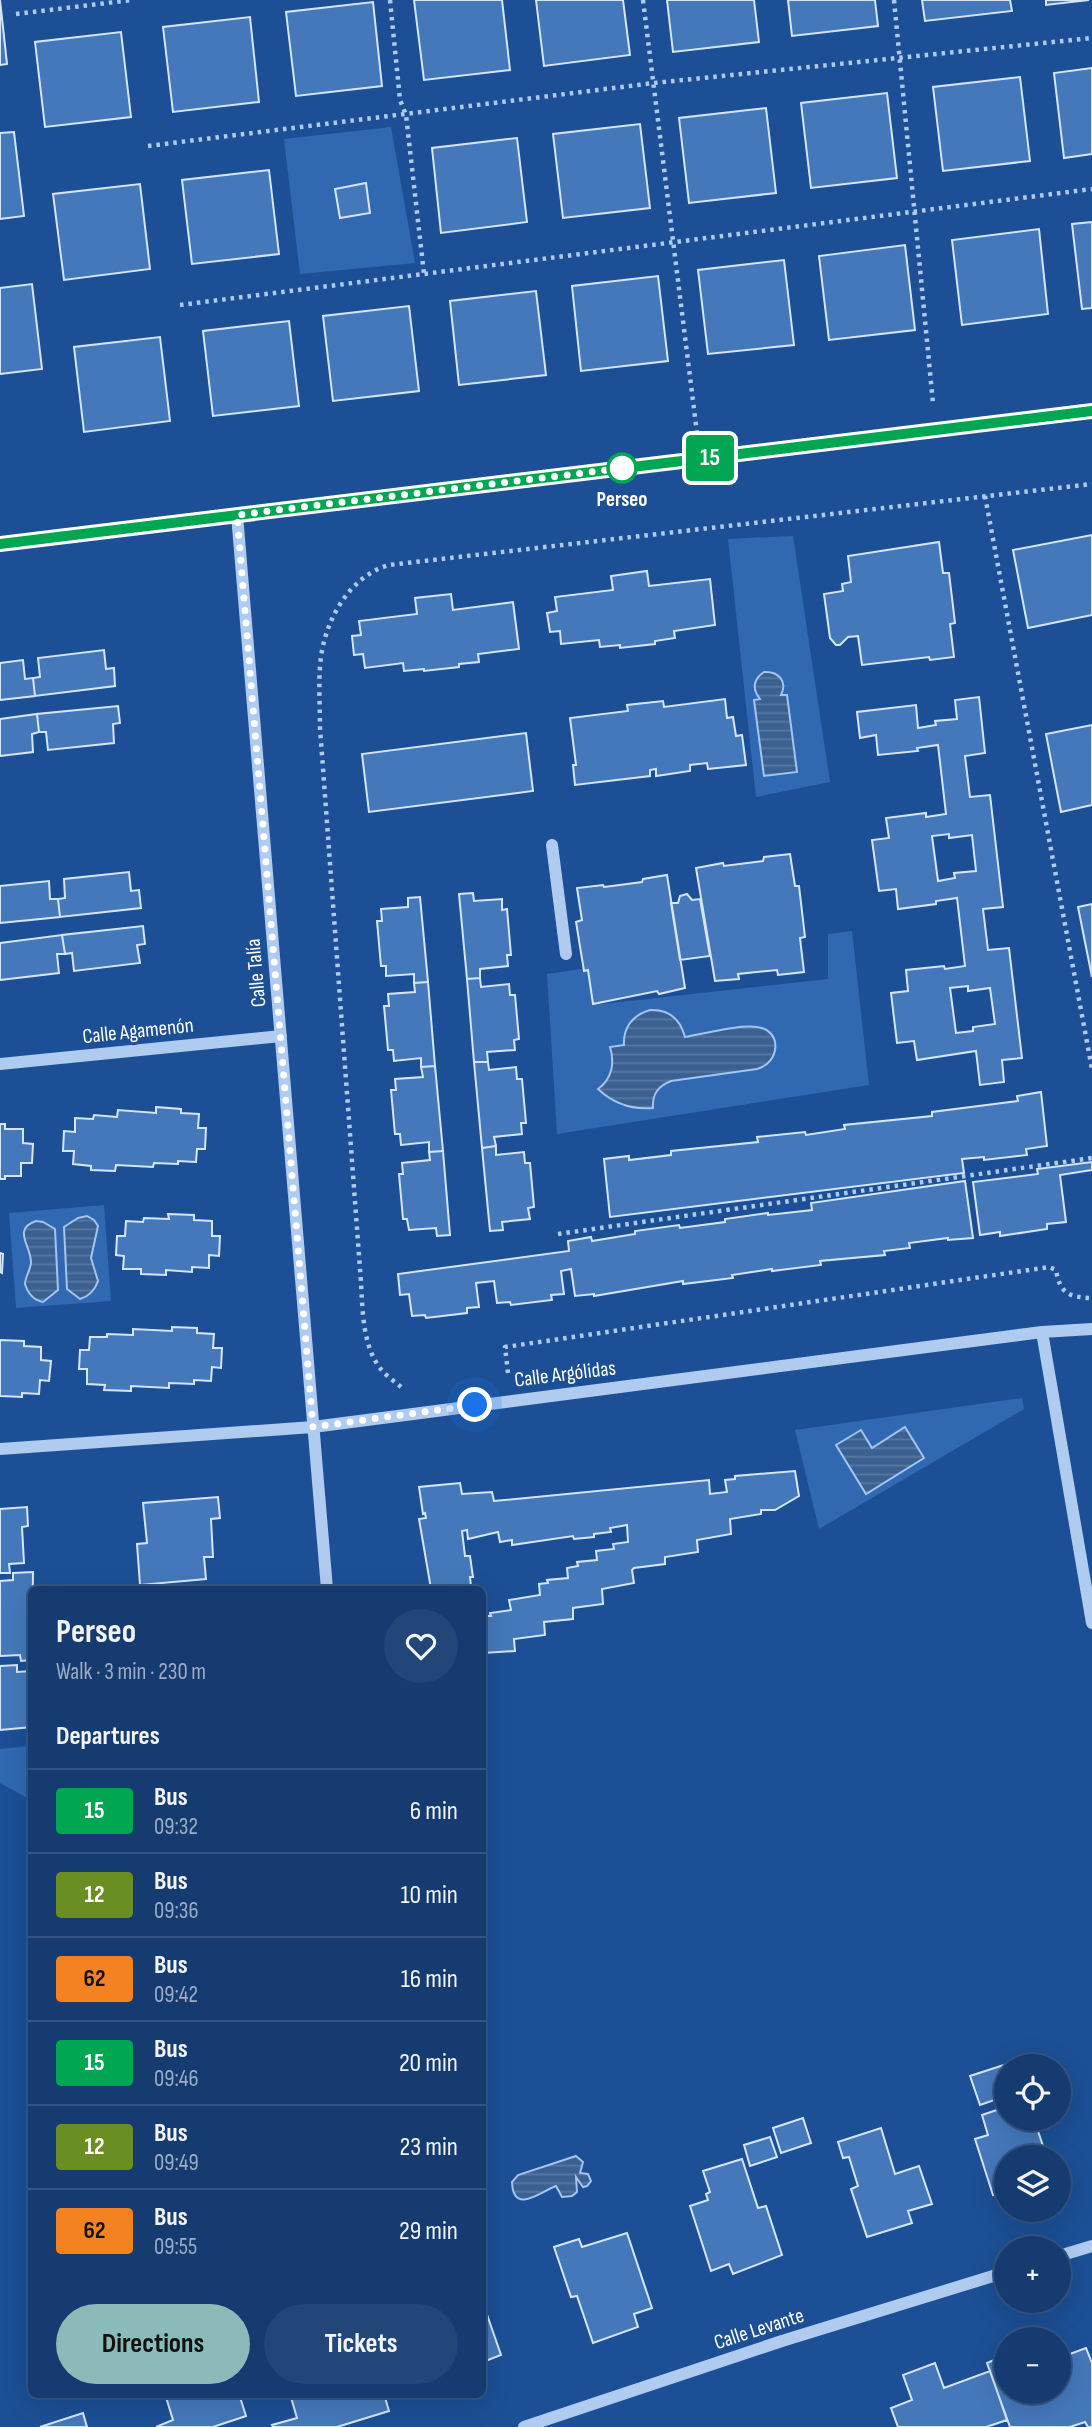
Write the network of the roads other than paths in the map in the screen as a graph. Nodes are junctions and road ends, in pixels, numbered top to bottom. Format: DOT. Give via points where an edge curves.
graph roads {
  1 [pos="1092,411"];
  2 [pos="237,515"];
  3 [pos="0,544"];
  4 [pos="552,845"];
  5 [pos="566,954"];
  6 [pos="281,1036"];
  7 [pos="0,1064"];
  8 [pos="1092,1329"];
  9 [pos="1042,1332"];
  10 [pos="313,1427"];
  11 [pos="0,1449"];
  12 [pos="327,1586"];
  13 [pos="1092,1623"];
  14 [pos="1092,2246"];
  15 [pos="1071,2252"];
  16 [pos="994,2276"];
  17 [pos="524,2427"];
  1 -- 2 [label="street"];
  2 -- 3 [label="street"];
  2 -- 6 [label="street, Calle Talía"];
  4 -- 5 [label="street"];
  6 -- 7 [label="street, Calle Agamenón"];
  6 -- 10 [label="street, Calle Talía"];
  8 -- 9 [label="street, Calle Argólidas"];
  9 -- 10 [label="street, Calle Argólidas"];
  9 -- 13 [label="street"];
  10 -- 11 [label="street, Calle Argólidas"];
  10 -- 12 [label="street, Calle Talía"];
  14 -- 15 [label="street"];
  16 -- 17 [label="street, Calle Levante"];
}
